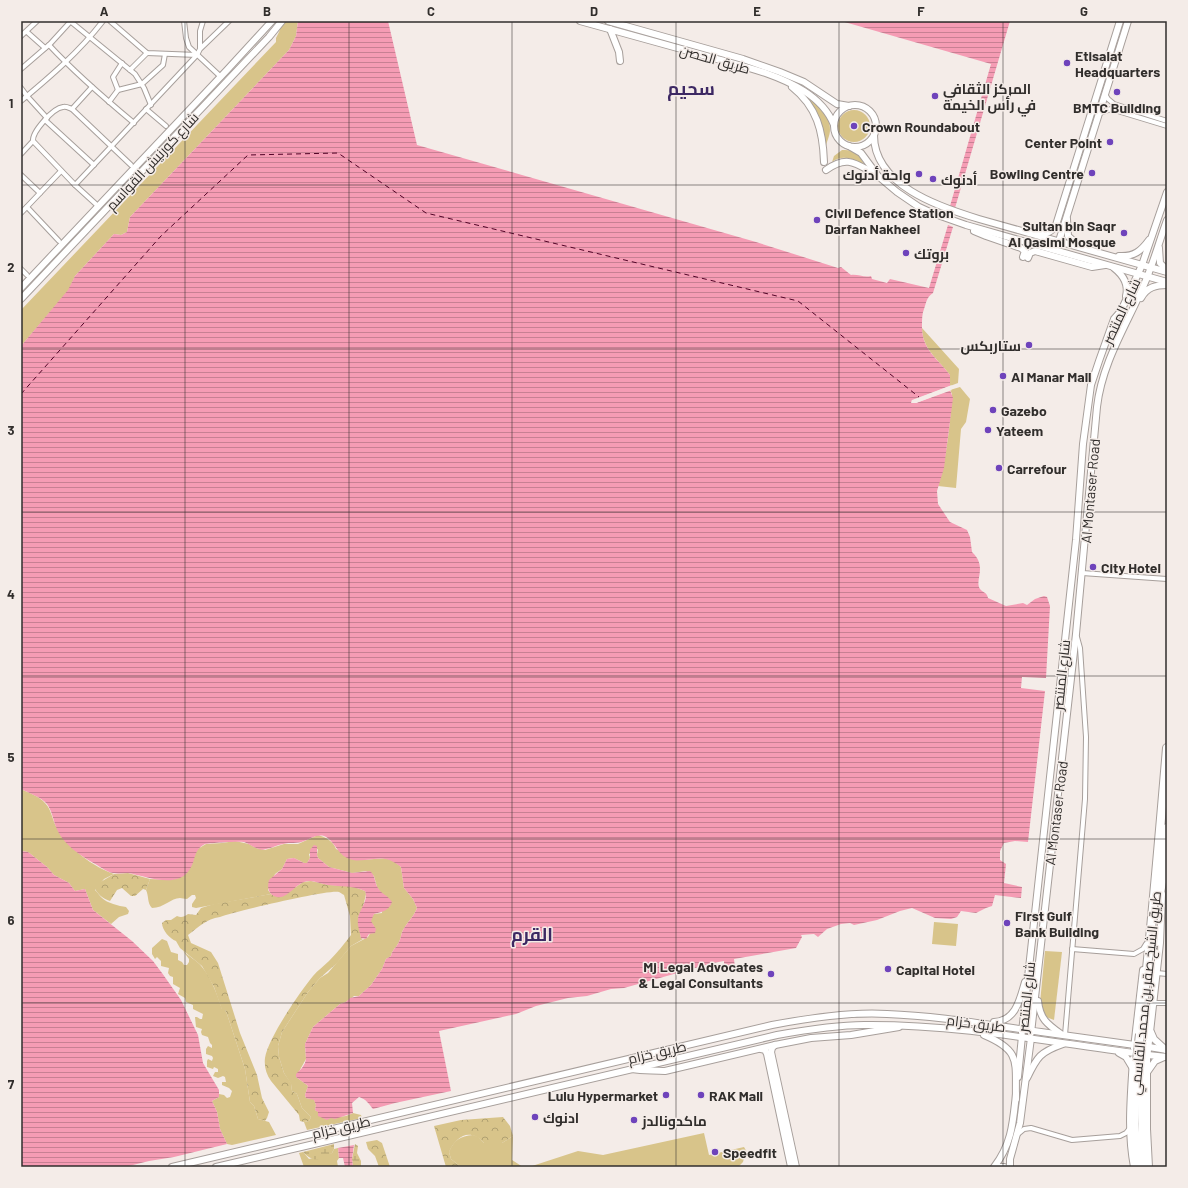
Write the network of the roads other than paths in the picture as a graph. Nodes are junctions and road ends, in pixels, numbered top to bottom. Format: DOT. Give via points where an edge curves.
graph roads {
  1 [pos="37,21"];
  2 [pos="71,21"];
  3 [pos="103,21"];
  4 [pos="110,21"];
  5 [pos="184,21"];
  6 [pos="203,21"];
  7 [pos="229,21"];
  8 [pos="272,21"];
  9 [pos="282,21"];
  10 [pos="580,21"];
  11 [pos="608,21"];
  12 [pos="1120,21"];
  13 [pos="1128,21"];
  14 [pos="610,29"];
  15 [pos="27,32"];
  16 [pos="21,36"];
  17 [pos="91,37"];
  18 [pos="47,47"];
  19 [pos="200,49"];
  20 [pos="147,53"];
  21 [pos="165,54"];
  22 [pos="197,55"];
  23 [pos="620,61"];
  24 [pos="122,63"];
  25 [pos="66,64"];
  26 [pos="21,69"];
  27 [pos="130,70"];
  28 [pos="221,77"];
  29 [pos="777,78"];
  30 [pos="142,84"];
  31 [pos="92,86"];
  32 [pos="21,88"];
  33 [pos="118,90"];
  34 [pos="1105,94"];
  35 [pos="27,96"];
  36 [pos="21,101"];
  37 [pos="109,102"];
  38 [pos="1114,104"];
  39 [pos="151,105"];
  40 [pos="849,106"];
  41 [pos="72,109"];
  42 [pos="146,109"];
  43 [pos="1110,109"];
  44 [pos="1099,113"];
  45 [pos="46,119"];
  46 [pos="1167,121"];
  47 [pos="134,123"];
  48 [pos="834,125"];
  49 [pos="166,126"];
  50 [pos="1167,126"];
  51 [pos="874,134"];
  52 [pos="1083,140"];
  53 [pos="33,141"];
  54 [pos="849,146"];
  55 [pos="111,147"];
  56 [pos="21,154"];
  57 [pos="1087,155"];
  58 [pos="824,162"];
  59 [pos="94,165"];
  60 [pos="130,165"];
  61 [pos="826,170"];
  62 [pos="61,171"];
  63 [pos="22,176"];
  64 [pos="878,176"];
  65 [pos="75,185"];
  66 [pos="1167,192"];
  67 [pos="40,193"];
  68 [pos="98,206"];
  69 [pos="27,207"];
  70 [pos="21,213"];
  71 [pos="1067,219"];
  72 [pos="1167,220"];
  73 [pos="966,225"];
  74 [pos="1032,233"];
  75 [pos="1152,235"];
  76 [pos="1001,236"];
  77 [pos="59,241"];
  78 [pos="1059,241"];
  79 [pos="1158,244"];
  80 [pos="1088,249"];
  81 [pos="1109,256"];
  82 [pos="1110,265"];
  83 [pos="1142,265"];
  84 [pos="1150,268"];
  85 [pos="21,269"];
  86 [pos="1167,271"];
  87 [pos="1138,274"];
  88 [pos="27,275"];
  89 [pos="1147,276"];
  90 [pos="1167,283"];
  91 [pos="21,288"];
  92 [pos="21,299"];
  93 [pos="1121,311"];
  94 [pos="1130,314"];
  95 [pos="1091,386"];
  96 [pos="1098,405"];
  97 [pos="1082,573"];
  98 [pos="1167,579"];
  99 [pos="1076,634"];
  100 [pos="1167,748"];
  101 [pos="1167,828"];
  102 [pos="1167,832"];
  103 [pos="1166,859"];
  104 [pos="1162,872"];
  105 [pos="1165,905"];
  106 [pos="1146,944"];
  107 [pos="1072,949"];
  108 [pos="1030,961"];
  109 [pos="1157,974"];
  110 [pos="1167,974"];
  111 [pos="1037,989"];
  112 [pos="1154,1003"];
  113 [pos="1167,1003"];
  114 [pos="889,1014"];
  115 [pos="981,1022"];
  116 [pos="863,1024"];
  117 [pos="908,1025"];
  118 [pos="1023,1028"];
  119 [pos="1032,1030"];
  120 [pos="977,1032"];
  121 [pos="1143,1032"];
  122 [pos="1064,1035"];
  123 [pos="1022,1036"];
  124 [pos="1031,1038"];
  125 [pos="1116,1043"];
  126 [pos="1064,1044"];
  127 [pos="775,1045"];
  128 [pos="1135,1045"];
  129 [pos="1149,1047"];
  130 [pos="760,1049"];
  131 [pos="1112,1050"];
  132 [pos="1167,1050"];
  133 [pos="1134,1053"];
  134 [pos="1166,1057"];
  135 [pos="1140,1061"];
  136 [pos="632,1069"];
  137 [pos="1147,1074"];
  138 [pos="1026,1078"];
  139 [pos="1016,1099"];
  140 [pos="1130,1128"];
  141 [pos="1018,1134"];
  142 [pos="1120,1136"];
  143 [pos="1131,1144"];
  144 [pos="172,1167"];
  145 [pos="216,1167"];
  146 [pos="791,1167"];
  147 [pos="796,1167"];
  148 [pos="995,1167"];
  149 [pos="1004,1167"];
  150 [pos="1010,1167"];
  151 [pos="1134,1167"];
  152 [pos="1139,1167"];
  153 [pos="1146,1167"];
  154 [pos="1149,1167"];
  1 -- 15 [label="street"];
  2 -- 17 [label="street"];
  2 -- 18 [label="street"];
  3 -- 17 [label="street"];
  4 -- 20 [label="street"];
  5 -- 22 [label="street" via="189,47"];
  6 -- 19 [label="street" via="200,30"];
  7 -- 19 [label="street"];
  8 -- 28 [label="main road, شارع كورنيش القواسم"];
  9 -- 92 [label="main road, شارع كورنيش القواسم" via="270,37"];
  10 -- 14 [label="main road, طريق الحصن"];
  11 -- 40 [label="main road, طريق الحصن" via="780,72 804,82 837,104"];
  12 -- 52 [label="main road"];
  13 -- 34 [label="main road"];
  14 -- 23 [label="main road"];
  14 -- 29 [label="main road, طريق الحصن"];
  15 -- 16 [label="street"];
  15 -- 18 [label="street"];
  17 -- 24 [label="street"];
  17 -- 25 [label="street"];
  18 -- 25 [label="street"];
  18 -- 26 [label="street"];
  19 -- 22 [label="street"];
  20 -- 21 [label="street"];
  20 -- 27 [label="street"];
  21 -- 22 [label="street"];
  21 -- 30 [label="street" via="163,65"];
  22 -- 28 [label="street"];
  22 -- 39 [label="street"];
  24 -- 27 [label="street"];
  24 -- 33 [label="street" via="114,77"];
  25 -- 31 [label="street"];
  25 -- 35 [label="street"];
  27 -- 30 [label="street"];
  28 -- 68 [label="main road, شارع كورنيش القواسم"];
  29 -- 48 [label="main road, طريق الحصن" via="798,87 816,100 824,107"];
  29 -- 58 [label="main road" via="798,92 813,112 822,135"];
  30 -- 33 [label="street"];
  30 -- 39 [label="street"];
  31 -- 37 [label="street"];
  31 -- 41 [label="street"];
  32 -- 35 [label="street"];
  33 -- 37 [label="street"];
  34 -- 38 [label="street"];
  34 -- 44 [label="main road"];
  35 -- 36 [label="street"];
  35 -- 45 [label="street"];
  37 -- 47 [label="street"];
  38 -- 43 [label="street" via="1110,105"];
  38 -- 46 [label="street"];
  39 -- 42 [label="street"];
  40 -- 48 [label="main road" via="838,113"];
  40 -- 51 [label="main road" via="860,106 872,114 875,120"];
  41 -- 45 [label="street" via="63,106"];
  41 -- 55 [label="street"];
  42 -- 47 [label="street"];
  42 -- 49 [label="street"];
  43 -- 44 [label="street"];
  43 -- 50 [label="street"];
  44 -- 57 [label="main road"];
  45 -- 53 [label="street" via="33,136"];
  45 -- 59 [label="street"];
  47 -- 55 [label="street"];
  48 -- 54 [label="main road" via="838,139"];
  51 -- 54 [label="main road" via="866,144"];
  51 -- 74 [label="main road" via="879,159 905,187 950,210"];
  52 -- 57 [label="main road" via="1080,156 1083,159"];
  52 -- 74 [label="main road" via="1053,230 1046,234"];
  53 -- 56 [label="street"];
  53 -- 62 [label="street"];
  54 -- 64 [label="main road" via="861,153"];
  55 -- 59 [label="street"];
  55 -- 60 [label="street"];
  57 -- 71 [label="main road"];
  59 -- 65 [label="street"];
  61 -- 64 [label="main road" via="844,161"];
  62 -- 65 [label="street"];
  62 -- 67 [label="street"];
  63 -- 67 [label="street"];
  64 -- 73 [label="main road" via="919,207 947,220"];
  65 -- 68 [label="street"];
  66 -- 75 [label="main road, شارع المنتصر"];
  67 -- 69 [label="street"];
  68 -- 91 [label="main road, شارع كورنيش القواسم"];
  69 -- 70 [label="street"];
  69 -- 77 [label="street"];
  71 -- 78 [label="main road"];
  71 -- 80 [label="main road" via="1068,236"];
  72 -- 79 [label="main road, Al Montaser Road"];
  73 -- 76 [label="main road"];
  73 -- 82 [label="main road" via="982,234 1023,249 1026,257 1033,251 1092,267"];
  74 -- 78 [label="main road"];
  75 -- 81 [label="main road" via="1134,255"];
  75 -- 83 [label="main road, شارع المنتصر"];
  76 -- 78 [label="main road" via="1015,236 1054,246"];
  76 -- 82 [label="main road"];
  78 -- 80 [label="main road"];
  79 -- 84 [label="main road, Al Montaser Road"];
  79 -- 86 [label="main road" via="1160,263"];
  80 -- 81 [label="main road"];
  81 -- 83 [label="main road"];
  82 -- 87 [label="main road"];
  82 -- 93 [label="main road" via="1122,274 1126,284 1127,293"];
  83 -- 84 [label="main road"];
  83 -- 87 [label="main road, شارع المنتصر"];
  84 -- 86 [label="main road"];
  84 -- 89 [label="main road, Al Montaser Road"];
  85 -- 88 [label="street"];
  87 -- 89 [label="main road"];
  87 -- 93 [label="main road, شارع المنتصر"];
  89 -- 90 [label="main road"];
  89 -- 94 [label="main road, Al Montaser Road"];
  90 -- 94 [label="main road" via="1151,287 1143,293"];
  93 -- 95 [label="main road, شارع المنتصر" via="1114,319"];
  94 -- 96 [label="main road, Al Montaser Road" via="1108,362 1100,387"];
  95 -- 96 [label="main road" via="1096,386"];
  95 -- 108 [label="main road, شارع المنتصر"];
  96 -- 97 [label="main road, Al Montaser Road"];
  97 -- 98 [label="street"];
  97 -- 99 [label="main road, Al Montaser Road"];
  99 -- 107 [label="street" via="1080,648 1086,761"];
  99 -- 111 [label="main road, Al Montaser Road"];
  100 -- 104 [label="highway, طريق الشيخ صقر بن محمد القاسمي"];
  101 -- 102 [label="highway, طريق الشيخ صقر بن محمد القاسمي"];
  102 -- 103 [label="highway, طريق الشيخ صقر بن محمد القاسمي"];
  103 -- 104 [label="highway, طريق الشيخ صقر بن محمد القاسمي"];
  104 -- 105 [label="main road"];
  104 -- 106 [label="main road" via="1150,899"];
  104 -- 121 [label="highway, طريق الشيخ صقر بن محمد القاسمي" via="1155,897"];
  105 -- 109 [label="main road"];
  106 -- 107 [label="street" via="1134,954"];
  106 -- 121 [label="main road"];
  107 -- 122 [label="street"];
  108 -- 115 [label="main road" via="1020,1003 1014,1012 1000,1022"];
  108 -- 118 [label="main road, شارع المنتصر"];
  109 -- 110 [label="street"];
  109 -- 112 [label="main road"];
  111 -- 119 [label="main road, شارع المنتصر"];
  111 -- 122 [label="main road" via="1039,1011 1044,1020"];
  112 -- 113 [label="street"];
  112 -- 121 [label="main road"];
  114 -- 115 [label="main road, طريق خزام"];
  114 -- 116 [label="main road" via="886,1022"];
  114 -- 144 [label="main road, طريق خزام" via="836,1016 772,1025"];
  115 -- 118 [label="main road, طريق خزام"];
  116 -- 117 [label="main road, طريق خزام"];
  116 -- 136 [label="main road, طريق خزام" via="777,1035"];
  117 -- 120 [label="main road, طريق خزام"];
  117 -- 127 [label="main road"];
  118 -- 119 [label="main road, طريق خزام"];
  118 -- 123 [label="main road, شارع المنتصر"];
  119 -- 122 [label="main road, طريق خزام"];
  119 -- 124 [label="main road, شارع المنتصر"];
  120 -- 123 [label="main road, طريق خزام"];
  120 -- 139 [label="main road" via="999,1041 1011,1052 1015,1063"];
  121 -- 125 [label="main road" via="1135,1033 1128,1039"];
  121 -- 128 [label="main road"];
  121 -- 129 [label="main road"];
  121 -- 132 [label="main road"];
  121 -- 135 [label="highway, طريق الشيخ صقر بن محمد القاسمي, bridge"];
  122 -- 125 [label="main road, طريق خزام"];
  123 -- 124 [label="main road, طريق خزام"];
  123 -- 139 [label="main road, شارع المنتصر"];
  124 -- 126 [label="main road, طريق خزام"];
  124 -- 138 [label="main road, شارع المنتصر"];
  125 -- 128 [label="main road, طريق خزام"];
  126 -- 131 [label="main road, طريق خزام"];
  126 -- 138 [label="main road" via="1039,1056"];
  127 -- 130 [label="main road"];
  127 -- 147 [label="main road" via="772,1052"];
  128 -- 129 [label="main road, طريق خزام"];
  128 -- 133 [label="main road"];
  129 -- 132 [label="main road, طريق خزام"];
  129 -- 135 [label="main road"];
  130 -- 136 [label="main road" via="664,1071"];
  130 -- 146 [label="main road" via="765,1050 767,1054"];
  131 -- 133 [label="main road, طريق خزام"];
  131 -- 135 [label="main road"];
  133 -- 135 [label="main road"];
  133 -- 135 [label="main road, طريق خزام"];
  134 -- 135 [label="main road, طريق خزام"];
  134 -- 137 [label="main road" via="1154,1061"];
  135 -- 137 [label="main road"];
  135 -- 140 [label="main road" via="1130,1105"];
  135 -- 152 [label="highway, طريق الشيخ صقر بن محمد القاسمي" via="1134,1124"];
  135 -- 153 [label="highway, طريق الشيخ صقر بن محمد القاسمي" via="1142,1137"];
  136 -- 145 [label="main road, طريق خزام"];
  137 -- 154 [label="main road"];
  138 -- 141 [label="main road, شارع المنتصر"];
  139 -- 148 [label="main road, شارع المنتصر" via="1011,1135"];
  140 -- 142 [label="street"];
  140 -- 143 [label="main road"];
  141 -- 142 [label="street" via="1024,1129 1031,1128 1072,1140"];
  141 -- 150 [label="main road, شارع المنتصر"];
  142 -- 143 [label="street"];
  143 -- 151 [label="main road"];
  148 -- 149 [label="main road"];
}
